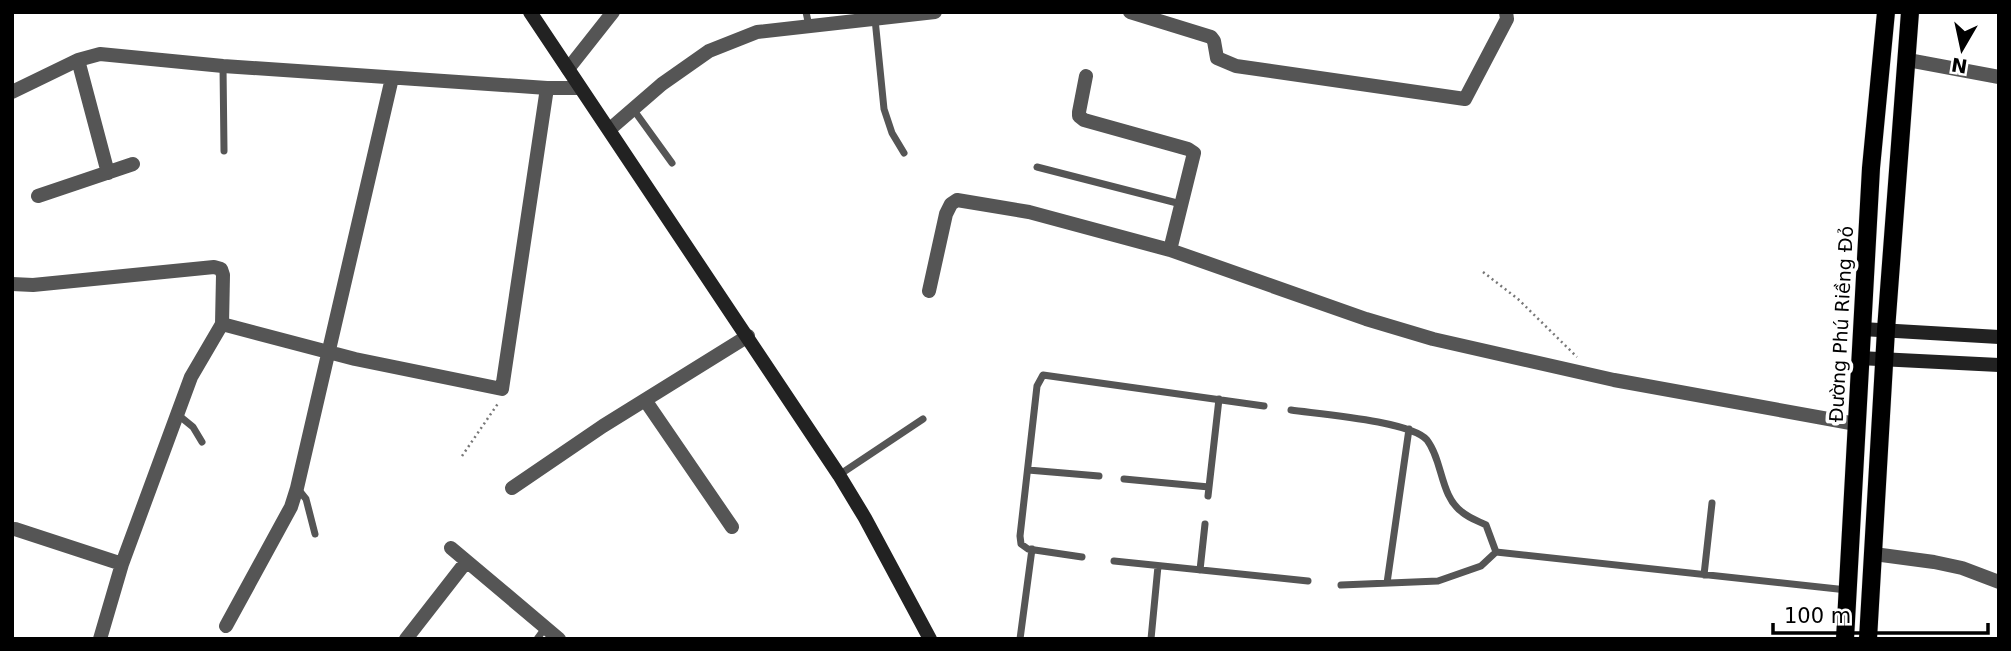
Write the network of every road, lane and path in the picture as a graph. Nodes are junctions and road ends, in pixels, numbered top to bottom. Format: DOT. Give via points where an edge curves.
graph roads {
  1 [pos="530,12"];
  2 [pos="613,12"];
  3 [pos="935,12"];
  4 [pos="1130,12"];
  5 [pos="1506,12"];
  6 [pos="1886,12"];
  7 [pos="1910,12"];
  8 [pos="875,18"];
  9 [pos="807,19"];
  10 [pos="78,60"];
  11 [pos="1908,60"];
  12 [pos="223,66"];
  13 [pos="568,69"];
  14 [pos="1086,76"];
  15 [pos="1999,77"];
  16 [pos="392,78"];
  17 [pos="547,88"];
  18 [pos="580,88"];
  19 [pos="12,92"];
  20 [pos="633,109"];
  21 [pos="610,129"];
  22 [pos="224,151"];
  23 [pos="904,153"];
  24 [pos="672,163"];
  25 [pos="133,164"];
  26 [pos="1037,167"];
  27 [pos="108,173"];
  28 [pos="38,196"];
  29 [pos="1182,205"];
  30 [pos="1170,250"];
  31 [pos="1483,272"];
  32 [pos="12,284"];
  33 [pos="929,291"];
  34 [pos="222,324"];
  35 [pos="1862,329"];
  36 [pos="1886,330"];
  37 [pos="748,336"];
  38 [pos="1999,337"];
  39 [pos="328,352"];
  40 [pos="1859,358"];
  41 [pos="1885,359"];
  42 [pos="1999,365"];
  43 [pos="1589,374"];
  44 [pos="502,388"];
  45 [pos="1219,399"];
  46 [pos="645,400"];
  47 [pos="1264,406"];
  48 [pos="1291,410"];
  49 [pos="177,414"];
  50 [pos="923,419"];
  51 [pos="1856,424"];
  52 [pos="1409,429"];
  53 [pos="202,442"];
  54 [pos="462,456"];
  55 [pos="1028,470"];
  56 [pos="839,475"];
  57 [pos="1098,476"];
  58 [pos="1124,479"];
  59 [pos="298,488"];
  60 [pos="512,488"];
  61 [pos="1712,503"];
  62 [pos="1205,524"];
  63 [pos="732,527"];
  64 [pos="15,529"];
  65 [pos="315,534"];
  66 [pos="451,548"];
  67 [pos="1032,549"];
  68 [pos="1496,552"];
  69 [pos="1874,554"];
  70 [pos="1082,557"];
  71 [pos="1114,561"];
  72 [pos="466,562"];
  73 [pos="122,564"];
  74 [pos="1158,566"];
  75 [pos="1200,570"];
  76 [pos="1704,575"];
  77 [pos="1308,581"];
  78 [pos="1999,582"];
  79 [pos="1387,583"];
  80 [pos="1341,585"];
  81 [pos="1847,590"];
  82 [pos="226,626"];
  83 [pos="541,633"];
  84 [pos="100,639"];
  85 [pos="406,639"];
  86 [pos="559,639"];
  87 [pos="930,639"];
  88 [pos="1020,639"];
  89 [pos="1150,639"];
  90 [pos="1845,639"];
  91 [pos="1868,639"];
  1 -- 13 [label="street"];
  2 -- 13 [label="street"];
  3 -- 8 [label="street"];
  4 -- 5 [label="street" via="1211,37 1217,58 1236,66 1465,99 1507,19"];
  6 -- 35 [label="main road, Đường Phú Riềng Đỏ"];
  7 -- 11 [label="main road"];
  8 -- 9 [label="street"];
  8 -- 23 [label="lane" via="884,109"];
  9 -- 20 [label="street" via="709,51"];
  10 -- 12 [label="street" via="100,54"];
  10 -- 19 [label="street"];
  10 -- 27 [label="street"];
  11 -- 15 [label="street"];
  11 -- 36 [label="main road"];
  12 -- 16 [label="street"];
  12 -- 22 [label="lane"];
  13 -- 18 [label="street"];
  14 -- 29 [label="street" via="1079,112 1084,120 1194,153"];
  16 -- 17 [label="street"];
  16 -- 39 [label="street"];
  17 -- 18 [label="street"];
  17 -- 44 [label="street"];
  18 -- 21 [label="street"];
  20 -- 21 [label="street"];
  20 -- 24 [label="lane"];
  21 -- 37 [label="street"];
  25 -- 27 [label="street"];
  26 -- 29 [label="lane"];
  27 -- 28 [label="street"];
  29 -- 30 [label="street"];
  30 -- 33 [label="street" via="1029,212 957,200 946,214"];
  30 -- 43 [label="street" via="1433,339"];
  31 -- 43 [label="path" via="1573,351"];
  32 -- 34 [label="street" via="214,267 223,275"];
  34 -- 39 [label="street"];
  34 -- 49 [label="street" via="191,377"];
  35 -- 36 [label="street"];
  35 -- 40 [label="main road, Đường Phú Riềng Đỏ"];
  36 -- 38 [label="street"];
  36 -- 41 [label="main road"];
  37 -- 46 [label="street"];
  37 -- 56 [label="street"];
  39 -- 44 [label="street"];
  39 -- 59 [label="street"];
  40 -- 41 [label="street"];
  40 -- 51 [label="main road, Đường Phú Riềng Đỏ"];
  41 -- 42 [label="street"];
  41 -- 69 [label="main road"];
  43 -- 51 [label="street"];
  44 -- 54 [label="path" via="498,403"];
  45 -- 47 [label="lane"];
  45 -- 55 [label="lane" via="1043,375 1037,386"];
  45 -- 58 [label="lane" via="1209,492"];
  46 -- 60 [label="street"];
  46 -- 63 [label="street"];
  48 -- 52 [label="lane"];
  49 -- 53 [label="lane"];
  49 -- 73 [label="street"];
  50 -- 56 [label="lane"];
  51 -- 81 [label="main road, Đường Phú Riềng Đỏ"];
  52 -- 68 [label="lane" via="1426,439 1452,502 1486,525"];
  52 -- 79 [label="lane"];
  55 -- 57 [label="lane"];
  55 -- 67 [label="lane" via="1020,536 1021,544"];
  56 -- 87 [label="street"];
  59 -- 65 [label="lane" via="306,499"];
  59 -- 82 [label="street"];
  61 -- 76 [label="lane"];
  62 -- 75 [label="lane"];
  64 -- 73 [label="street"];
  66 -- 72 [label="street"];
  67 -- 70 [label="lane"];
  67 -- 88 [label="lane"];
  68 -- 76 [label="lane"];
  68 -- 79 [label="lane" via="1481,566 1438,581"];
  69 -- 78 [label="street" via="1962,568"];
  69 -- 91 [label="main road"];
  71 -- 74 [label="lane"];
  72 -- 83 [label="street"];
  72 -- 85 [label="street"];
  73 -- 84 [label="street"];
  74 -- 75 [label="lane"];
  74 -- 89 [label="lane"];
  75 -- 77 [label="lane"];
  76 -- 81 [label="lane"];
  79 -- 80 [label="lane"];
  81 -- 90 [label="main road, Đường Phú Riềng Đỏ"];
  83 -- 86 [label="street"];
}
